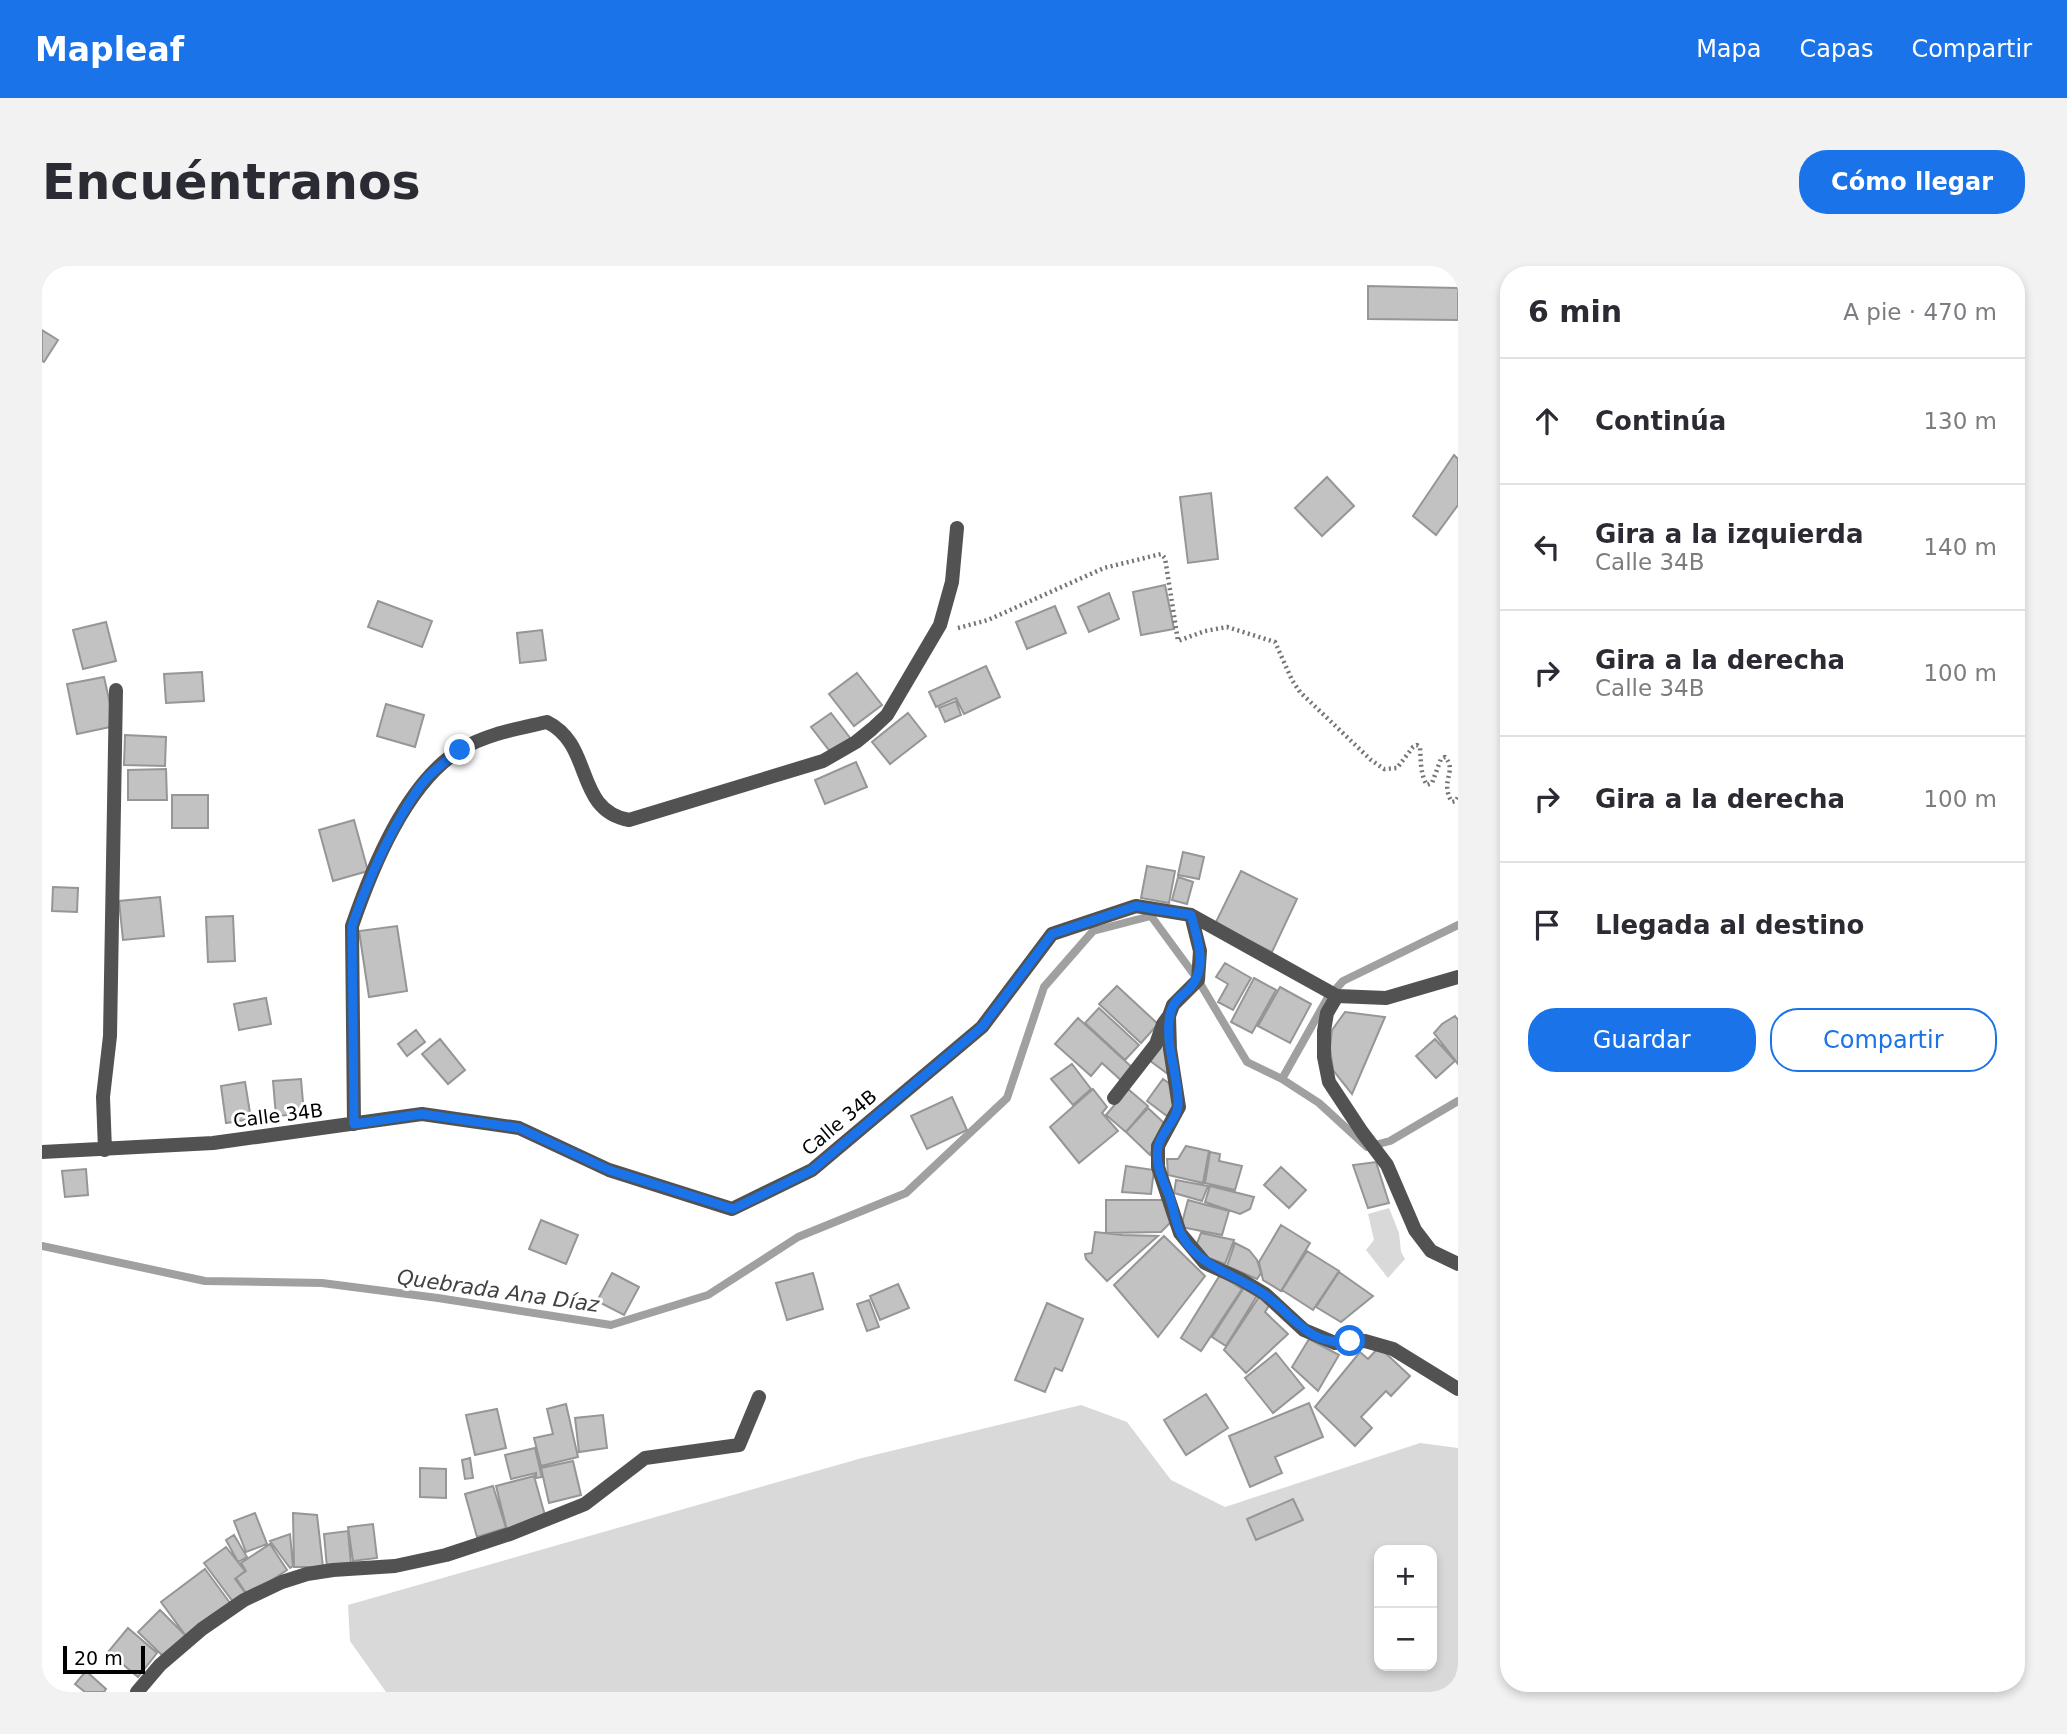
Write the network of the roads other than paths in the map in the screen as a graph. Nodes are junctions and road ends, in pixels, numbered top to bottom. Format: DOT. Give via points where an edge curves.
graph roads {
  1 [pos="957,528"];
  2 [pos="116,690"];
  3 [pos="1191,915"];
  4 [pos="1458,977"];
  5 [pos="1332,993"];
  6 [pos="1169,1016"];
  7 [pos="1114,1098"];
  8 [pos="354,1124"];
  9 [pos="105,1150"];
  10 [pos="42,1152"];
  11 [pos="1458,1264"];
  12 [pos="1458,1389"];
  13 [pos="759,1397"];
  14 [pos="137,1692"];
  1 -- 8 [label="street" via="940,625 887,715 823,761 638,818 620,818 602,809 573,745 547,722 481,740 440,765 411,798 389,838 352,926"];
  2 -- 9 [label="street"];
  3 -- 5 [label="street, Calle 34B"];
  3 -- 6 [label="street" via="1200,951 1198,980 1173,1005"];
  3 -- 8 [label="street, Calle 34B" via="1136,906 1052,934 982,1027 812,1170 733,1209 609,1170 519,1128 422,1114"];
  4 -- 5 [label="street, Calle 34B" via="1386,998"];
  5 -- 11 [label="street" via="1324,1031 1329,1082 1387,1165 1415,1230 1431,1251"];
  6 -- 7 [label="street" via="1156,1044"];
  6 -- 12 [label="street" via="1179,1107 1158,1146 1158,1167 1180,1233 1205,1263 1265,1294 1304,1330 1335,1343 1365,1342 1393,1349"];
  8 -- 9 [label="street, Calle 34B" via="213,1143"];
  9 -- 10 [label="street, Calle 34B"];
  13 -- 14 [label="street" via="739,1445 645,1458 585,1504 548,1520 425,1560 307,1574 262,1590 179,1647"];
}
